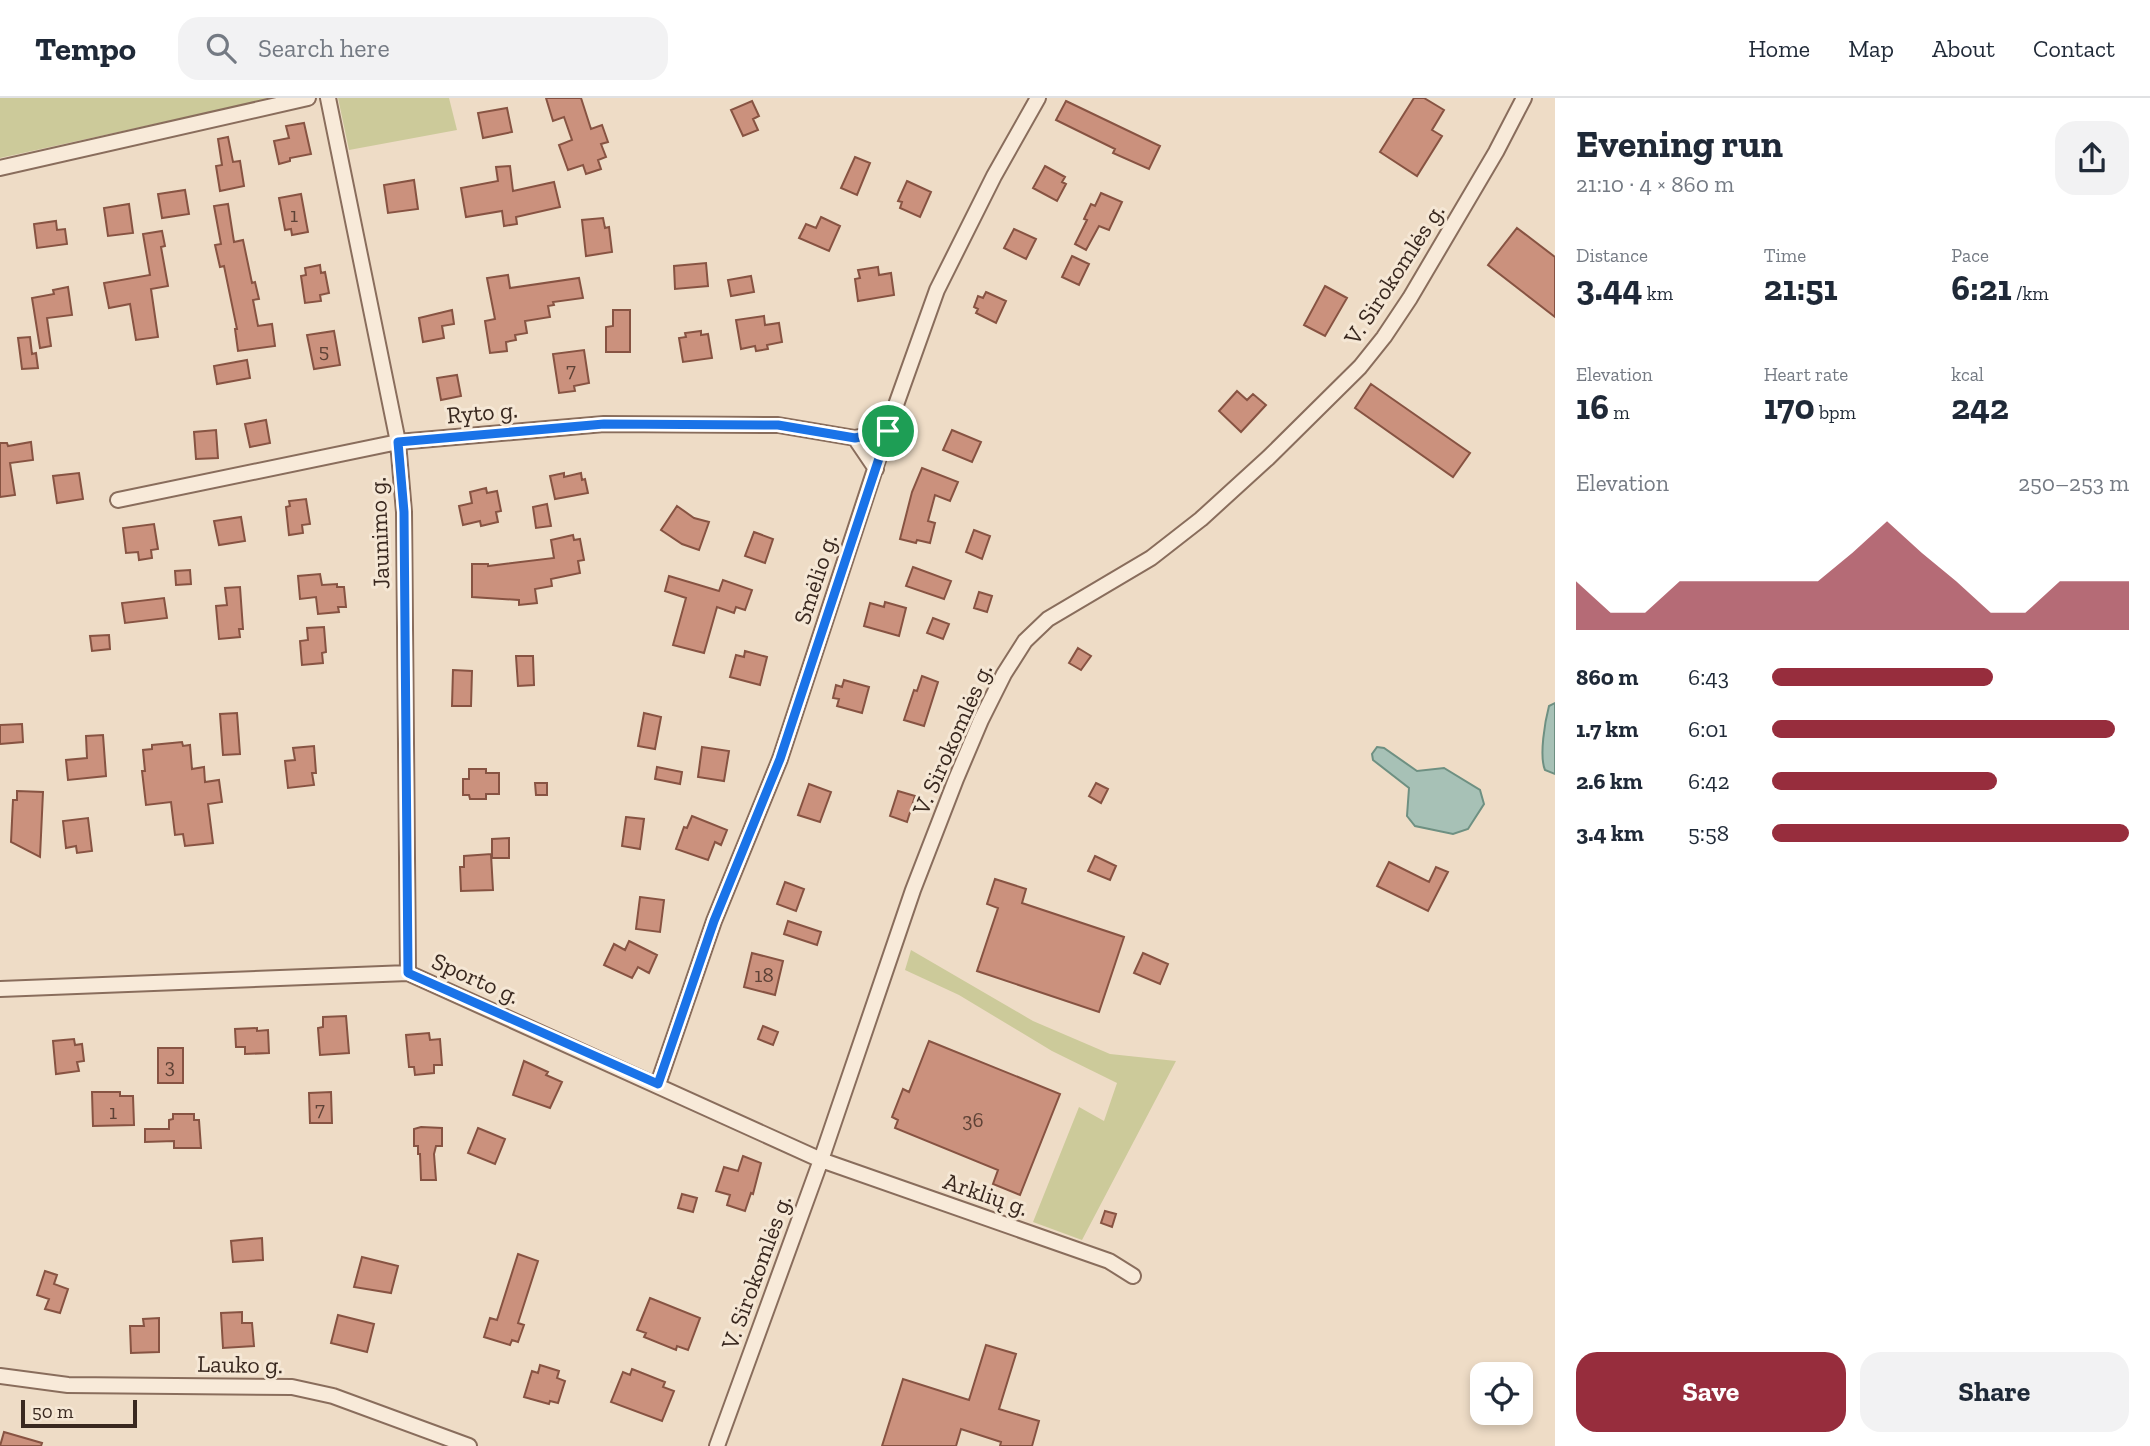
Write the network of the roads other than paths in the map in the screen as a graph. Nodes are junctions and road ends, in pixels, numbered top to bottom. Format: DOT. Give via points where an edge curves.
graph roads {
  1 [pos="308,98"];
  2 [pos="328,98"];
  3 [pos="1038,98"];
  4 [pos="1524,98"];
  5 [pos="0,168"];
  6 [pos="888,431"];
  7 [pos="855,438"];
  8 [pos="398,442"];
  9 [pos="876,469"];
  10 [pos="117,500"];
  11 [pos="408,973"];
  12 [pos="0,989"];
  13 [pos="658,1084"];
  14 [pos="821,1160"];
  15 [pos="1133,1276"];
  16 [pos="0,1376"];
  17 [pos="469,1446"];
  18 [pos="718,1446"];
  1 -- 5 [label="street"];
  2 -- 8 [label="street, Jaunimo g."];
  3 -- 6 [label="street, Smėlio g." via="937,290"];
  4 -- 14 [label="street, V. Sirokomlės g." via="1410,298 1360,367 1201,519 1151,558 1048,620 1025,641 981,720 956,779 909,901"];
  6 -- 7 [label="street, Ryto g."];
  6 -- 9 [label="street, Smėlio g."];
  7 -- 8 [label="street, Ryto g." via="778,425 604,424"];
  7 -- 9 [label="street"];
  8 -- 10 [label="street, Ryto g."];
  8 -- 11 [label="street, Jaunimo g." via="404,512"];
  9 -- 13 [label="street, Smėlio g." via="780,759 714,921"];
  11 -- 12 [label="street, Sporto g."];
  11 -- 13 [label="street, Sporto g."];
  13 -- 14 [label="street, Sporto g."];
  14 -- 15 [label="street, Arklių g." via="1109,1261"];
  14 -- 18 [label="street, V. Sirokomlės g."];
  16 -- 17 [label="street, Lauko g." via="68,1385 292,1387 333,1396"];
}
